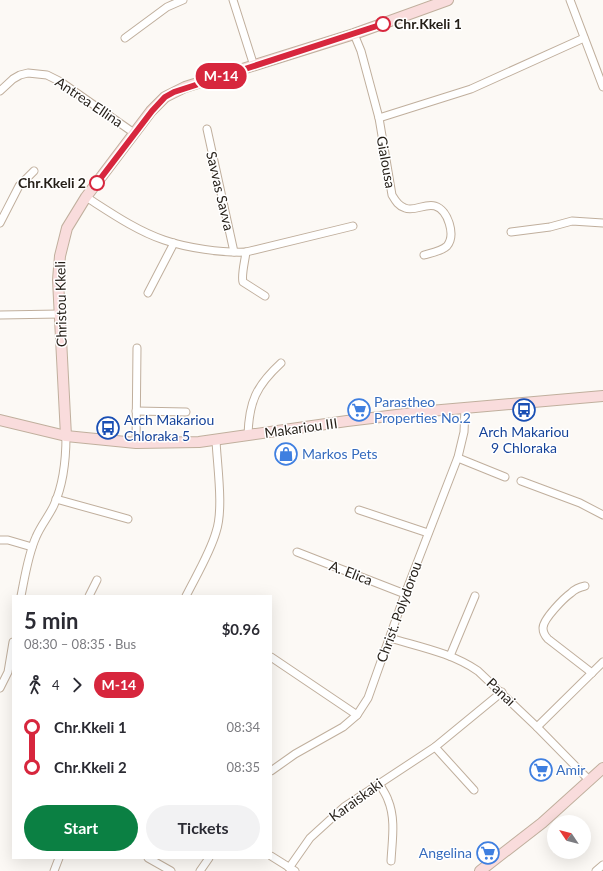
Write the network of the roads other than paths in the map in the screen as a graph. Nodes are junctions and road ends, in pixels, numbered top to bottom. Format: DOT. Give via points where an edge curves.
graph roads {
  1 [pos="183,0"];
  2 [pos="233,0"];
  3 [pos="448,0"];
  4 [pos="570,0"];
  5 [pos="354,34"];
  6 [pos="125,38"];
  7 [pos="584,38"];
  8 [pos="254,66"];
  9 [pos="603,87"];
  10 [pos="0,91"];
  11 [pos="379,118"];
  12 [pos="206,130"];
  13 [pos="134,133"];
  14 [pos="34,171"];
  15 [pos="86,197"];
  16 [pos="0,223"];
  17 [pos="603,223"];
  18 [pos="352,226"];
  19 [pos="511,232"];
  20 [pos="174,243"];
  21 [pos="234,252"];
  22 [pos="246,252"];
  23 [pos="424,255"];
  24 [pos="148,293"];
  25 [pos="265,296"];
  26 [pos="60,314"];
  27 [pos="0,315"];
  28 [pos="137,348"];
  29 [pos="281,364"];
  30 [pos="603,396"];
  31 [pos="465,408"];
  32 [pos="136,411"];
  33 [pos="186,412"];
  34 [pos="0,420"];
  35 [pos="248,435"];
  36 [pos="66,436"];
  37 [pos="216,440"];
  38 [pos="136,442"];
  39 [pos="458,458"];
  40 [pos="505,477"];
  41 [pos="521,481"];
  42 [pos="56,498"];
  43 [pos="359,510"];
  44 [pos="603,515"];
  45 [pos="128,518"];
  46 [pos="428,533"];
  47 [pos="0,540"];
  48 [pos="32,547"];
  49 [pos="297,552"];
  50 [pos="97,580"];
  51 [pos="585,586"];
  52 [pos="405,594"];
  53 [pos="21,595"];
  54 [pos="90,595"];
  55 [pos="186,595"];
  56 [pos="475,596"];
  57 [pos="390,638"];
  58 [pos="450,656"];
  59 [pos="12,658"];
  60 [pos="272,658"];
  61 [pos="603,662"];
  62 [pos="11,673"];
  63 [pos="592,673"];
  64 [pos="0,688"];
  65 [pos="502,692"];
  66 [pos="357,715"];
  67 [pos="537,727"];
  68 [pos="435,747"];
  69 [pos="603,768"];
  70 [pos="272,770"];
  71 [pos="590,781"];
  72 [pos="379,783"];
  73 [pos="474,790"];
  74 [pos="272,857"];
  75 [pos="59,859"];
  76 [pos="150,859"];
  77 [pos="208,859"];
  78 [pos="391,861"];
  79 [pos="603,865"];
  80 [pos="292,869"];
  81 [pos="54,871"];
  82 [pos="171,871"];
  83 [pos="200,871"];
  84 [pos="480,871"];
  85 [pos="596,871"];
  1 -- 6 [label="street" via="167,7"];
  2 -- 8 [label="street"];
  3 -- 5 [label="main road, Christou Kkeli"];
  4 -- 7 [label="street"];
  5 -- 8 [label="main road, Christou Kkeli"];
  5 -- 11 [label="street, Gialousa"];
  7 -- 9 [label="street"];
  7 -- 11 [label="street" via="471,89"];
  8 -- 13 [label="main road, Christou Kkeli" via="174,92 158,104"];
  10 -- 13 [label="street, Antrea Ellina" via="20,75 47,75"];
  11 -- 23 [label="street, Gialousa" via="392,195 403,208 434,205 443,210 452,233 450,241 443,249"];
  12 -- 21 [label="street, Savvas Savva"];
  13 -- 15 [label="main road, Christou Kkeli"];
  14 -- 16 [label="street" via="19,186"];
  15 -- 20 [label="street" via="125,221"];
  15 -- 26 [label="main road, Christou Kkeli" via="67,228 63,243 58,280"];
  17 -- 19 [label="street" via="572,221 550,227"];
  18 -- 22 [label="street"];
  20 -- 21 [label="street"];
  20 -- 24 [label="street"];
  21 -- 22 [label="street"];
  22 -- 25 [label="street" via="242,280"];
  26 -- 27 [label="street"];
  26 -- 36 [label="main road, Christou Kkeli"];
  28 -- 32 [label="street"];
  29 -- 35 [label="street" via="258,388 248,418"];
  30 -- 31 [label="main road, Makariou III"];
  31 -- 35 [label="main road, Makariou III"];
  31 -- 39 [label="street, Christ. Polydorou" via="464,432"];
  32 -- 33 [label="street"];
  32 -- 38 [label="street"];
  34 -- 36 [label="main road, Makariou III"];
  35 -- 37 [label="main road, Makariou III"];
  36 -- 38 [label="main road, Makariou III"];
  36 -- 42 [label="street" via="66,460"];
  37 -- 38 [label="main road, Makariou III"];
  37 -- 55 [label="street" via="219,522"];
  39 -- 40 [label="street"];
  39 -- 46 [label="street, Christ. Polydorou"];
  41 -- 44 [label="street"];
  42 -- 45 [label="street"];
  42 -- 48 [label="street"];
  43 -- 46 [label="street"];
  46 -- 52 [label="street, Christ. Polydorou"];
  47 -- 48 [label="street"];
  48 -- 53 [label="street"];
  49 -- 52 [label="street, A. Elica"];
  50 -- 54 [label="street"];
  51 -- 63 [label="street" via="577,588 563,600 542,629 548,639"];
  52 -- 57 [label="street, Christ. Polydorou"];
  56 -- 58 [label="street"];
  57 -- 58 [label="street, Panai"];
  57 -- 66 [label="street, Christ. Polydorou" via="368,698"];
  58 -- 65 [label="street, Panai" via="478,671"];
  59 -- 62 [label="street"];
  60 -- 66 [label="street"];
  61 -- 63 [label="street"];
  62 -- 64 [label="street"];
  63 -- 67 [label="street"];
  65 -- 67 [label="street, Panai"];
  65 -- 68 [label="street, Karaiskaki"];
  66 -- 70 [label="street, Christ. Polydorou" via="343,727"];
  67 -- 71 [label="street, Panai"];
  68 -- 72 [label="street, Karaiskaki"];
  68 -- 73 [label="street"];
  69 -- 71 [label="main road"];
  71 -- 84 [label="main road" via="542,823"];
  72 -- 78 [label="street" via="388,799 392,816"];
  72 -- 80 [label="street, Karaiskaki" via="330,819 303,847"];
  74 -- 80 [label="street"];
  75 -- 81 [label="street"];
  76 -- 82 [label="street"];
  77 -- 83 [label="street"];
  79 -- 85 [label="street"];
}
